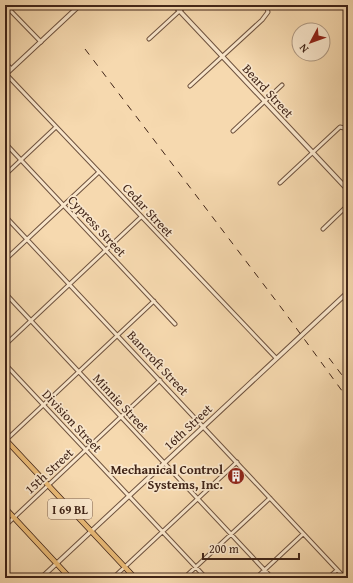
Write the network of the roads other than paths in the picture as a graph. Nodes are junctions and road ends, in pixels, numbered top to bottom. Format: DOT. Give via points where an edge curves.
graph roads {
  1 [pos="5,5"];
  2 [pos="80,5"];
  3 [pos="174,5"];
  4 [pos="186,5"];
  5 [pos="266,5"];
  6 [pos="180,11"];
  7 [pos="150,39"];
  8 [pos="41,42"];
  9 [pos="223,56"];
  10 [pos="5,62"];
  11 [pos="11,69"];
  12 [pos="6,75"];
  13 [pos="282,85"];
  14 [pos="190,86"];
  15 [pos="265,102"];
  16 [pos="56,127"];
  17 [pos="347,128"];
  18 [pos="233,131"];
  19 [pos="5,143"];
  20 [pos="313,152"];
  21 [pos="21,160"];
  22 [pos="99,172"];
  23 [pos="5,175"];
  24 [pos="280,183"];
  25 [pos="348,190"];
  26 [pos="64,205"];
  27 [pos="348,205"];
  28 [pos="5,216"];
  29 [pos="141,217"];
  30 [pos="323,229"];
  31 [pos="27,239"];
  32 [pos="106,251"];
  33 [pos="5,260"];
  34 [pos="70,284"];
  35 [pos="348,292"];
  36 [pos="5,293"];
  37 [pos="154,301"];
  38 [pos="31,321"];
  39 [pos="175,324"];
  40 [pos="117,335"];
  41 [pos="5,345"];
  42 [pos="276,358"];
  43 [pos="5,364"];
  44 [pos="79,372"];
  45 [pos="160,380"];
  46 [pos="43,405"];
  47 [pos="121,417"];
  48 [pos="203,426"];
  49 [pos="5,440"];
  50 [pos="86,450"];
  51 [pos="237,462"];
  52 [pos="164,463"];
  53 [pos="48,486"];
  54 [pos="129,496"];
  55 [pos="270,498"];
  56 [pos="197,499"];
  57 [pos="5,508"];
  58 [pos="14,518"];
  59 [pos="5,526"];
  60 [pos="91,531"];
  61 [pos="162,532"];
  62 [pos="231,534"];
  63 [pos="303,534"];
  64 [pos="57,564"];
  65 [pos="125,567"];
  66 [pos="196,567"];
  67 [pos="264,570"];
  68 [pos="337,570"];
  69 [pos="41,578"];
  70 [pos="70,578"];
  71 [pos="112,578"];
  72 [pos="135,578"];
  73 [pos="184,578"];
  74 [pos="206,578"];
  75 [pos="256,578"];
  76 [pos="272,578"];
  77 [pos="328,578"];
  78 [pos="345,578"];
  1 -- 8 [label="street"];
  2 -- 8 [label="street"];
  3 -- 6 [label="street, Beard Street"];
  4 -- 6 [label="street"];
  5 -- 9 [label="street" via="268,12 262,20"];
  6 -- 7 [label="street"];
  6 -- 9 [label="street, Beard Street"];
  8 -- 11 [label="street"];
  9 -- 14 [label="street"];
  9 -- 15 [label="street, Beard Street"];
  10 -- 11 [label="street"];
  11 -- 12 [label="street"];
  12 -- 16 [label="street, Cedar Street"];
  13 -- 15 [label="street"];
  15 -- 18 [label="street"];
  15 -- 20 [label="street, Beard Street"];
  16 -- 21 [label="street"];
  16 -- 22 [label="street, Cedar Street"];
  17 -- 20 [label="street" via="340,127"];
  19 -- 21 [label="street, Cypress Street"];
  20 -- 24 [label="street"];
  20 -- 25 [label="street, Beard Street"];
  21 -- 23 [label="street"];
  21 -- 26 [label="street, Cypress Street"];
  22 -- 26 [label="street"];
  22 -- 29 [label="street, Cedar Street"];
  26 -- 31 [label="street"];
  26 -- 32 [label="street, Cypress Street"];
  27 -- 30 [label="street"];
  28 -- 31 [label="street, Bancroft Street"];
  29 -- 32 [label="street"];
  29 -- 42 [label="street, Cedar Street"];
  31 -- 33 [label="street"];
  31 -- 34 [label="street, Bancroft Street"];
  32 -- 34 [label="street"];
  32 -- 37 [label="street, Cypress Street"];
  34 -- 38 [label="street"];
  34 -- 40 [label="street, Bancroft Street"];
  35 -- 42 [label="street, 16th Street"];
  36 -- 38 [label="street, Minnie Street"];
  37 -- 39 [label="street, Cypress Street"];
  37 -- 40 [label="street"];
  38 -- 41 [label="street"];
  38 -- 44 [label="street, Minnie Street"];
  40 -- 44 [label="street"];
  40 -- 45 [label="street, Bancroft Street"];
  42 -- 48 [label="street, 16th Street"];
  43 -- 46 [label="street, Division Street"];
  44 -- 46 [label="street"];
  44 -- 47 [label="street, Minnie Street"];
  45 -- 47 [label="street, 15th Street"];
  45 -- 48 [label="street, Bancroft Street"];
  46 -- 49 [label="street"];
  46 -- 50 [label="street, Division Street"];
  47 -- 50 [label="street, 15th Street"];
  47 -- 52 [label="street, Minnie Street"];
  48 -- 51 [label="street, Bancroft Street"];
  48 -- 52 [label="street, 16th Street"];
  49 -- 53 [label="main road, I 69 BL"];
  50 -- 53 [label="street, 15th Street"];
  50 -- 54 [label="street, Division Street"];
  51 -- 55 [label="street, Bancroft Street"];
  51 -- 56 [label="street"];
  52 -- 54 [label="street, 16th Street"];
  52 -- 56 [label="street, Minnie Street"];
  53 -- 58 [label="street, 15th Street"];
  53 -- 60 [label="main road, I 69 BL"];
  54 -- 60 [label="street, 16th Street"];
  54 -- 61 [label="street, Division Street"];
  55 -- 62 [label="street"];
  55 -- 63 [label="street, Bancroft Street"];
  56 -- 61 [label="street"];
  56 -- 62 [label="street, Minnie Street"];
  57 -- 58 [label="main road"];
  58 -- 59 [label="street, 15th Street"];
  58 -- 64 [label="main road"];
  60 -- 64 [label="street, 16th Street"];
  60 -- 65 [label="main road, I 69 BL"];
  61 -- 65 [label="street"];
  61 -- 66 [label="street, Division Street"];
  62 -- 66 [label="street"];
  62 -- 67 [label="street, Minnie Street"];
  63 -- 67 [label="street"];
  63 -- 68 [label="street, Bancroft Street"];
  64 -- 69 [label="street, 16th Street"];
  64 -- 70 [label="main road"];
  65 -- 71 [label="street"];
  65 -- 72 [label="main road, I 69 BL"];
  66 -- 73 [label="street"];
  66 -- 74 [label="street, Division Street"];
  67 -- 75 [label="street"];
  67 -- 76 [label="street, Minnie Street"];
  68 -- 77 [label="street"];
  68 -- 78 [label="street, Bancroft Street"];
}
